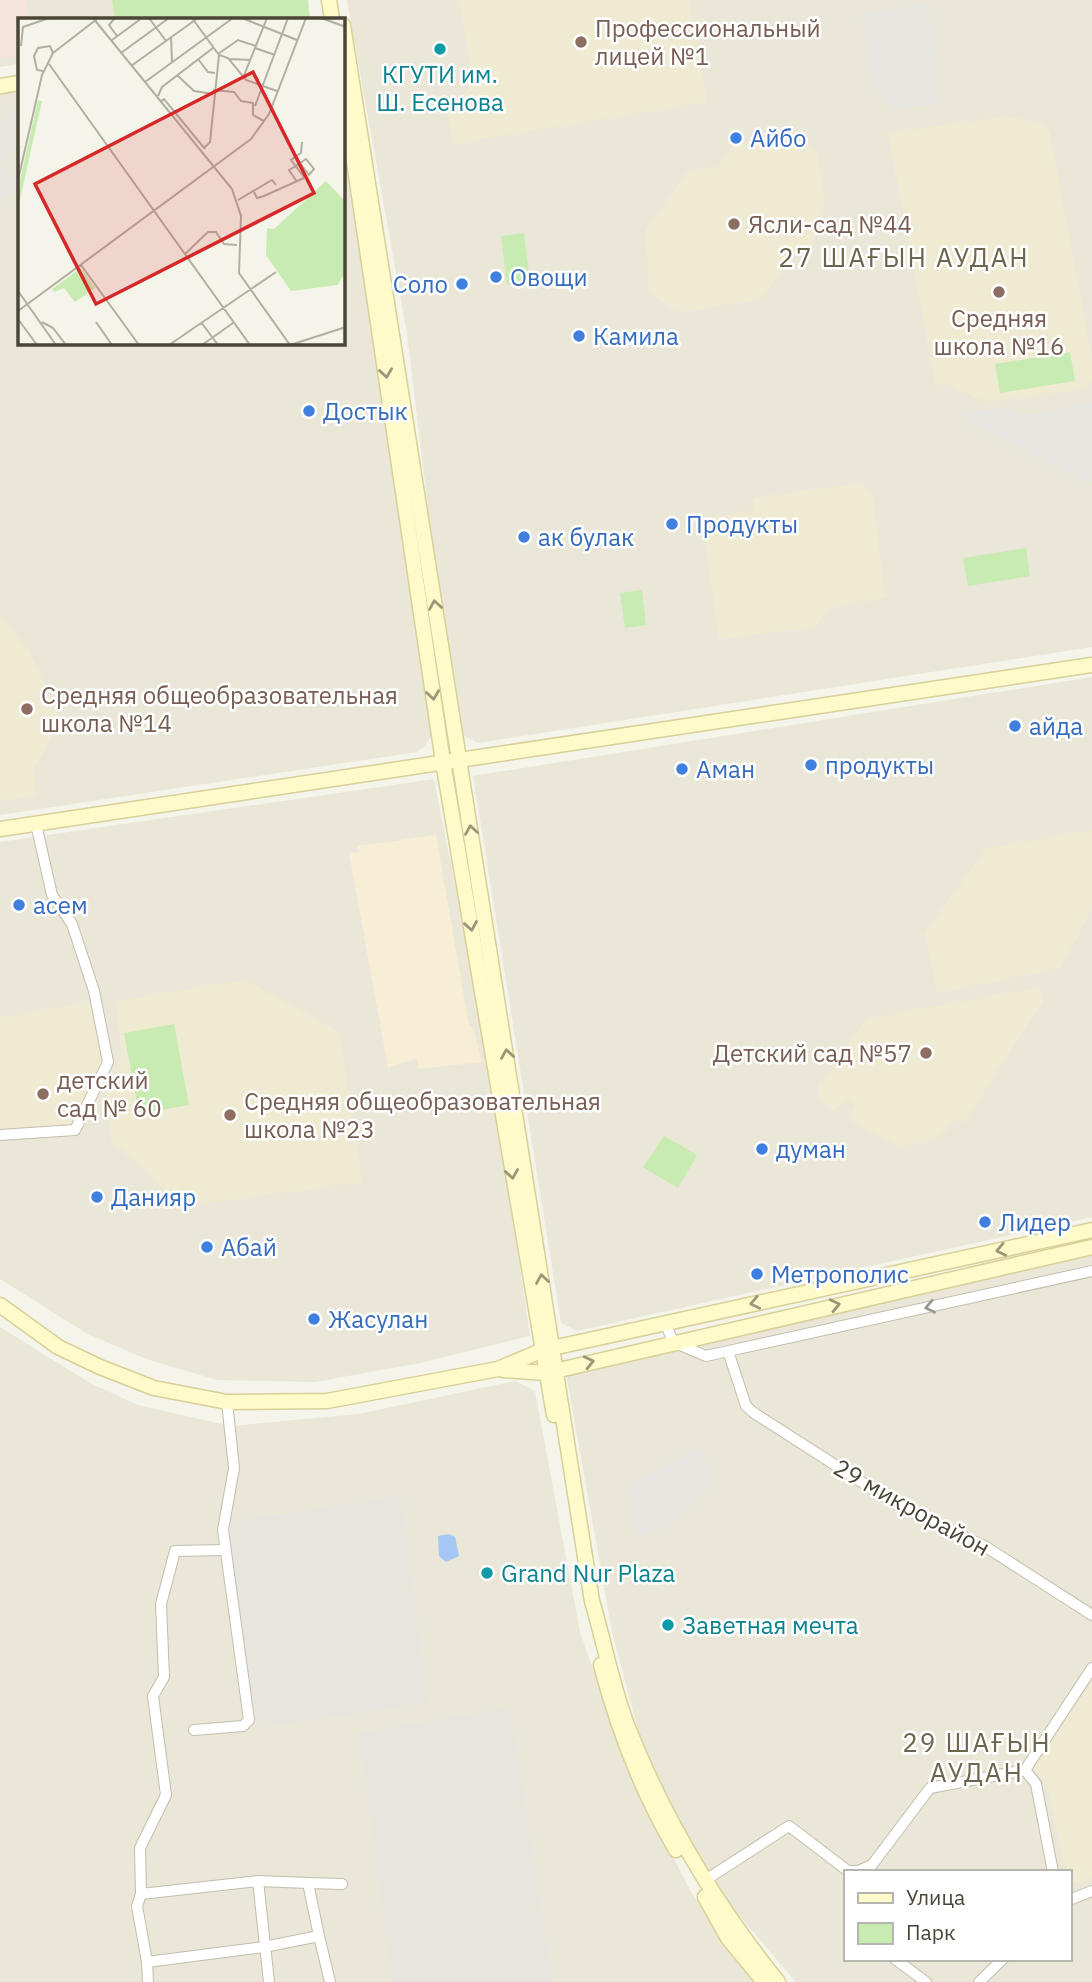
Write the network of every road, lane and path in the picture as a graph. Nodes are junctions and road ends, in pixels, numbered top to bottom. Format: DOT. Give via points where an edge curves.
graph roads {
  1 [pos="329,0"];
  2 [pos="339,0"];
  3 [pos="332,18"];
  4 [pos="342,18"];
  5 [pos="345,40"];
  6 [pos="18,83"];
  7 [pos="0,86"];
  8 [pos="345,100"];
  9 [pos="1092,665"];
  10 [pos="460,759"];
  11 [pos="443,762"];
  12 [pos="36,824"];
  13 [pos="0,829"];
  14 [pos="0,1135"];
  15 [pos="1092,1230"];
  16 [pos="1092,1247"];
  17 [pos="1092,1271"];
  18 [pos="0,1305"];
  19 [pos="665,1322"];
  20 [pos="673,1342"];
  21 [pos="548,1349"];
  22 [pos="728,1351"];
  23 [pos="498,1369"];
  24 [pos="551,1371"];
  25 [pos="227,1402"];
  26 [pos="225,1550"];
  27 [pos="1091,1611"];
  28 [pos="1092,1668"];
  29 [pos="194,1730"];
  30 [pos="1025,1770"];
  31 [pos="847,1870"];
  32 [pos="860,1870"];
  33 [pos="1053,1870"];
  34 [pos="258,1881"];
  35 [pos="308,1883"];
  36 [pos="701,1883"];
  37 [pos="342,1884"];
  38 [pos="141,1894"];
  39 [pos="1091,1894"];
  40 [pos="1071,1899"];
  41 [pos="319,1936"];
  42 [pos="264,1947"];
  43 [pos="898,1961"];
  44 [pos="1001,1961"];
  45 [pos="147,1962"];
  46 [pos="148,1982"];
  47 [pos="269,1982"];
  48 [pos="330,1982"];
  49 [pos="764,1982"];
  50 [pos="778,1982"];
  51 [pos="926,1982"];
  52 [pos="979,1982"];
  1 -- 3 [label="main road"];
  2 -- 4 [label="main road"];
  10 -- 5 [label="main road, one-way"];
  6 -- 7 [label="main road"];
  8 -- 11 [label="main road, one-way"];
  9 -- 10 [label="main road"];
  10 -- 11 [label="main road"];
  21 -- 10 [label="main road, one-way"];
  11 -- 12 [label="main road"];
  11 -- 21 [label="main road, one-way"];
  12 -- 13 [label="main road"];
  12 -- 14 [label="street" via="52,895 72,925 94,991 108,1062 75,1130"];
  15 -- 19 [label="main road, one-way"];
  20 -- 16 [label="main road, one-way"];
  17 -- 22 [label="street, one-way"];
  18 -- 25 [label="main road" via="58,1347 100,1367 154,1388"];
  19 -- 20 [label="street"];
  19 -- 21 [label="main road"];
  20 -- 22 [label="street" via="706,1356"];
  24 -- 20 [label="main road, one-way"];
  21 -- 23 [label="main road"];
  21 -- 24 [label="main road"];
  22 -- 27 [label="street, 29 микрорайон" via="746,1406 754,1413 899,1506 986,1547"];
  23 -- 24 [label="main road"];
  23 -- 25 [label="main road" via="327,1401"];
  24 -- 36 [label="main road" via="583,1566 626,1723"];
  25 -- 26 [label="street" via="234,1468 223,1530"];
  26 -- 29 [label="street" via="249,1720 243,1726"];
  26 -- 38 [label="street" via="175,1551 161,1604 164,1676 153,1696 166,1795 141,1844"];
  28 -- 30 [label="street"];
  30 -- 32 [label="street" via="930,1788 872,1865"];
  30 -- 33 [label="street" via="1036,1784"];
  31 -- 36 [label="street" via="789,1826"];
  34 -- 35 [label="street"];
  34 -- 38 [label="street"];
  34 -- 42 [label="street"];
  35 -- 37 [label="street"];
  35 -- 41 [label="street"];
  36 -- 49 [label="main road" via="728,1938"];
  36 -- 50 [label="main road"];
  38 -- 45 [label="street" via="137,1906"];
  39 -- 40 [label="street"];
  41 -- 42 [label="street"];
  41 -- 48 [label="street"];
  42 -- 45 [label="street"];
  42 -- 47 [label="street"];
  43 -- 51 [label="street"];
  44 -- 52 [label="street"];
  45 -- 46 [label="street"];
}
